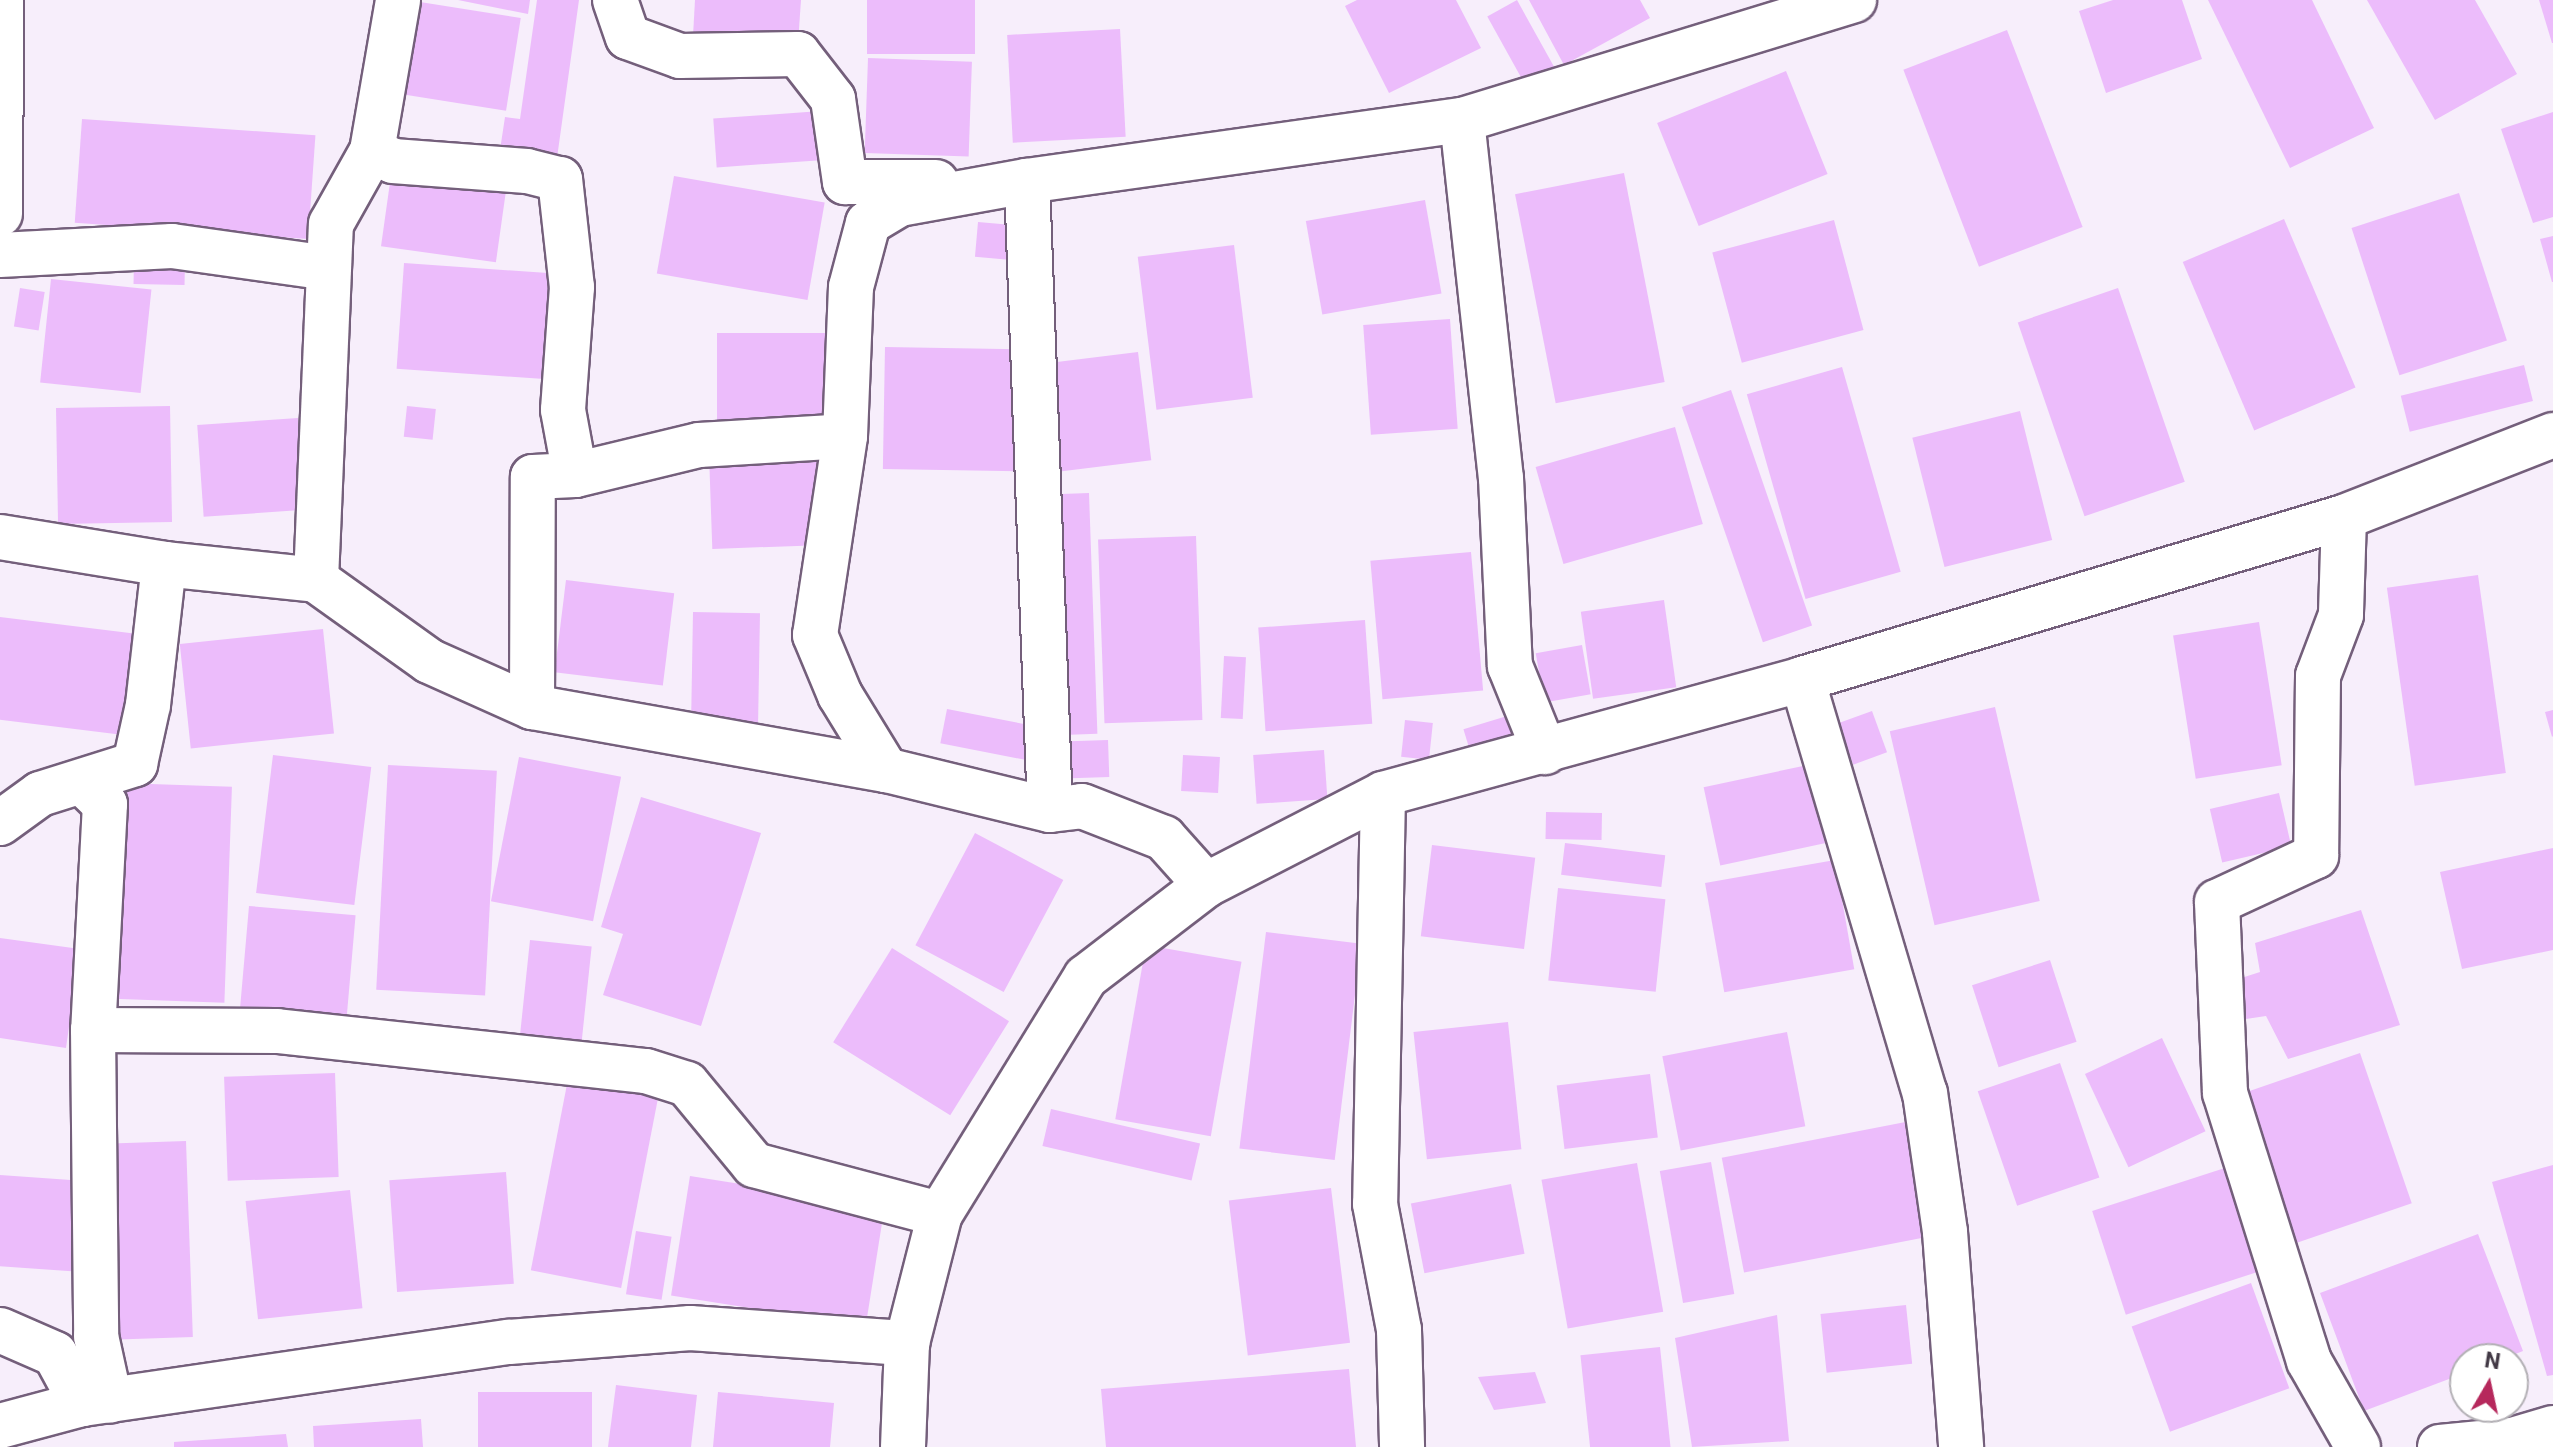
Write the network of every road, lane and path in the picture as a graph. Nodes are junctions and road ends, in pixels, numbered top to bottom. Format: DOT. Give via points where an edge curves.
graph roads {
  1 [pos="1,0"];
  2 [pos="398,0"];
  3 [pos="615,0"];
  4 [pos="1854,0"];
  5 [pos="1462,120"];
  6 [pos="0,148"];
  7 [pos="372,151"];
  8 [pos="1027,181"];
  9 [pos="0,214"];
  10 [pos="0,255"];
  11 [pos="328,268"];
  12 [pos="2553,435"];
  13 [pos="845,436"];
  14 [pos="575,475"];
  15 [pos="2344,517"];
  16 [pos="0,537"];
  17 [pos="164,564"];
  18 [pos="316,580"];
  19 [pos="1802,679"];
  20 [pos="532,707"];
  21 [pos="1545,752"];
  22 [pos="886,770"];
  23 [pos="82,782"];
  24 [pos="1383,794"];
  25 [pos="1050,810"];
  26 [pos="0,823"];
  27 [pos="1206,885"];
  28 [pos="93,1030"];
  29 [pos="940,1214"];
  30 [pos="0,1330"];
  31 [pos="907,1343"];
  32 [pos="96,1402"];
  33 [pos="0,1426"];
  34 [pos="2553,1428"];
  35 [pos="903,1447"];
  36 [pos="1402,1447"];
  37 [pos="1961,1447"];
  38 [pos="2358,1447"];
  39 [pos="2440,1447"];
  1 -- 6 [label="street"];
  2 -- 7 [label="street"];
  3 -- 8 [label="street" via="628,37 680,56 798,54 833,99 845,182"];
  4 -- 5 [label="street"];
  5 -- 8 [label="street"];
  5 -- 21 [label="street" via="1501,478 1510,666"];
  6 -- 9 [label="street"];
  7 -- 11 [label="street" via="331,224"];
  7 -- 14 [label="street" via="393,161 527,171 560,179 572,287 563,410"];
  8 -- 13 [label="street" via="900,204 868,223 851,287"];
  8 -- 25 [label="street"];
  10 -- 11 [label="street" via="172,246"];
  11 -- 18 [label="street"];
  12 -- 15 [label="street"];
  13 -- 14 [label="street" via="699,445"];
  13 -- 22 [label="street" via="815,635 840,695"];
  14 -- 20 [label="street" via="533,477"];
  15 -- 19 [label="street"];
  15 -- 38 [label="street" via="2341,615 2318,676 2316,856 2217,902 2225,1093 2309,1361"];
  16 -- 17 [label="street"];
  17 -- 18 [label="street"];
  17 -- 23 [label="street" via="148,705 135,764"];
  18 -- 20 [label="street" via="429,661"];
  19 -- 21 [label="street"];
  19 -- 37 [label="street" via="1925,1093 1945,1232"];
  20 -- 22 [label="street"];
  21 -- 24 [label="street"];
  22 -- 25 [label="street"];
  23 -- 26 [label="street" via="40,794"];
  23 -- 28 [label="street" via="105,804"];
  24 -- 27 [label="street"];
  24 -- 36 [label="street" via="1375,1204 1399,1330"];
  25 -- 27 [label="street" via="1082,806 1164,838"];
  27 -- 29 [label="street" via="1086,977"];
  28 -- 29 [label="street" via="277,1031 646,1071 687,1084 754,1165"];
  28 -- 32 [label="street"];
  29 -- 31 [label="street"];
  30 -- 32 [label="street" via="55,1354"];
  31 -- 32 [label="street" via="675,1329 509,1342"];
  31 -- 35 [label="street"];
  32 -- 33 [label="street"];
  34 -- 39 [label="street" via="2512,1440"];
}
